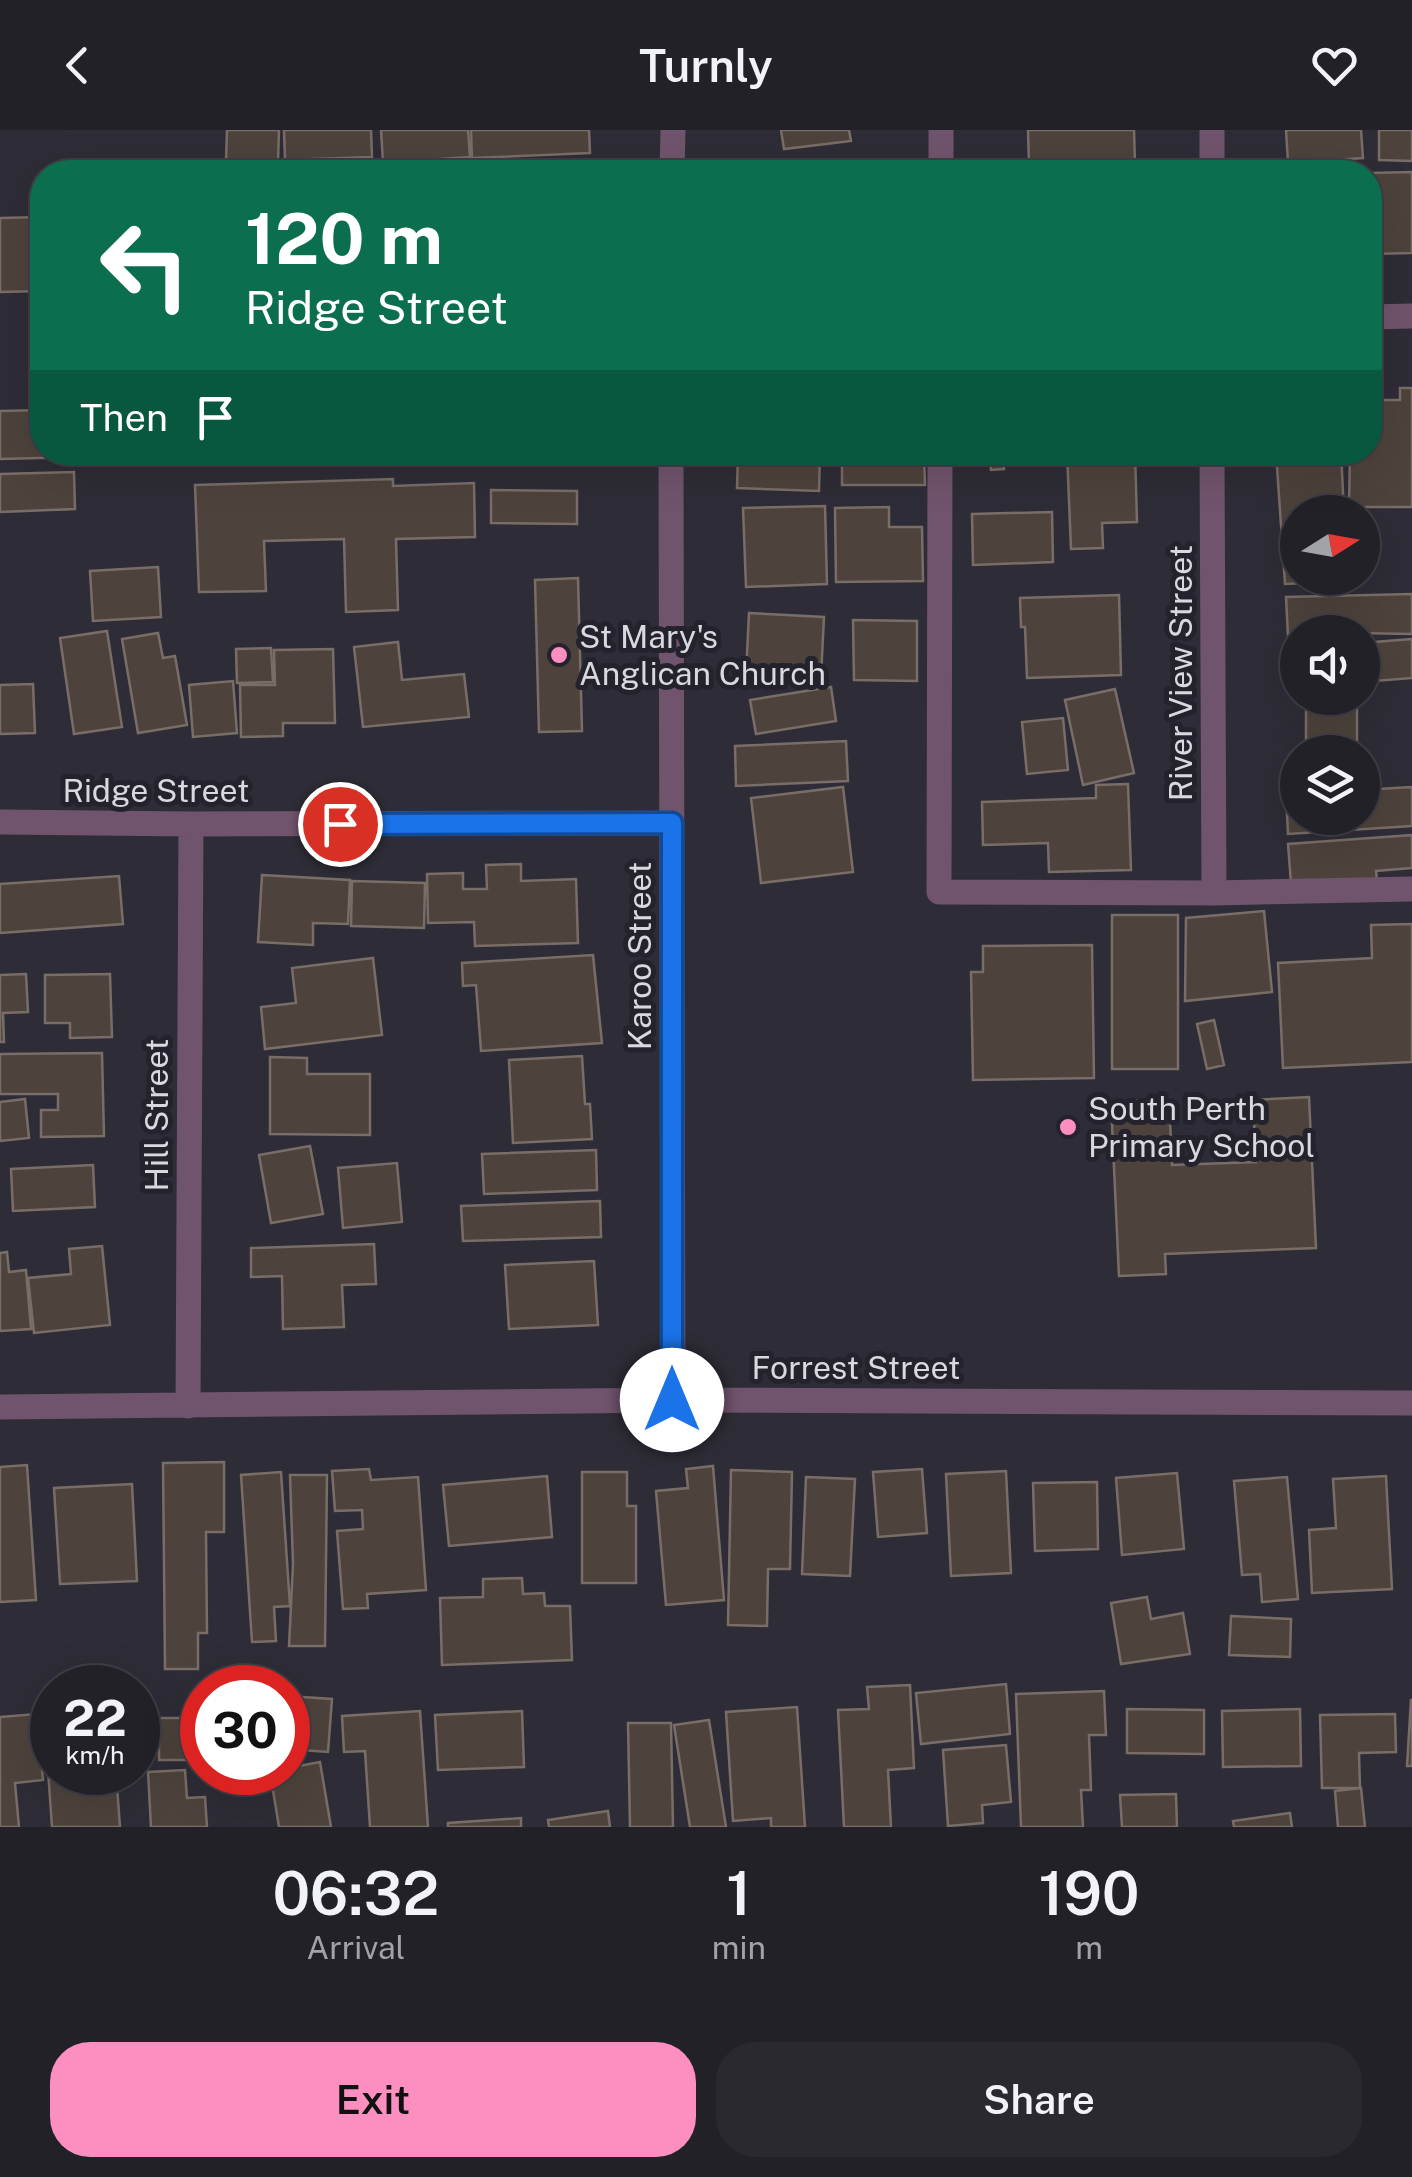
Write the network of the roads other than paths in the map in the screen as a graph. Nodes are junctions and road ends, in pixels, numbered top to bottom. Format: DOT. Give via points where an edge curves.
graph roads {
  1 [pos="673,130"];
  2 [pos="941,130"];
  3 [pos="1212,130"];
  4 [pos="672,160"];
  5 [pos="941,160"];
  6 [pos="1212,160"];
  7 [pos="1412,316"];
  8 [pos="1382,317"];
  9 [pos="671,465"];
  10 [pos="940,465"];
  11 [pos="1212,465"];
  12 [pos="0,822"];
  13 [pos="672,823"];
  14 [pos="191,824"];
  15 [pos="1412,888"];
  16 [pos="1214,893"];
  17 [pos="672,1400"];
  18 [pos="1412,1403"];
  19 [pos="188,1406"];
  20 [pos="0,1407"];
  1 -- 4 [label="street"];
  2 -- 5 [label="street"];
  3 -- 6 [label="street"];
  7 -- 8 [label="street"];
  9 -- 13 [label="street, Karoo Street"];
  10 -- 16 [label="street" via="939,892"];
  11 -- 16 [label="street, River View Street"];
  12 -- 14 [label="street, Ridge Street"];
  13 -- 14 [label="street, Ridge Street"];
  13 -- 17 [label="street, Karoo Street"];
  14 -- 19 [label="street, Hill Street"];
  15 -- 16 [label="street"];
  17 -- 18 [label="street, Forrest Street"];
  17 -- 19 [label="street, Forrest Street"];
  19 -- 20 [label="street, Forrest Street"];
}
